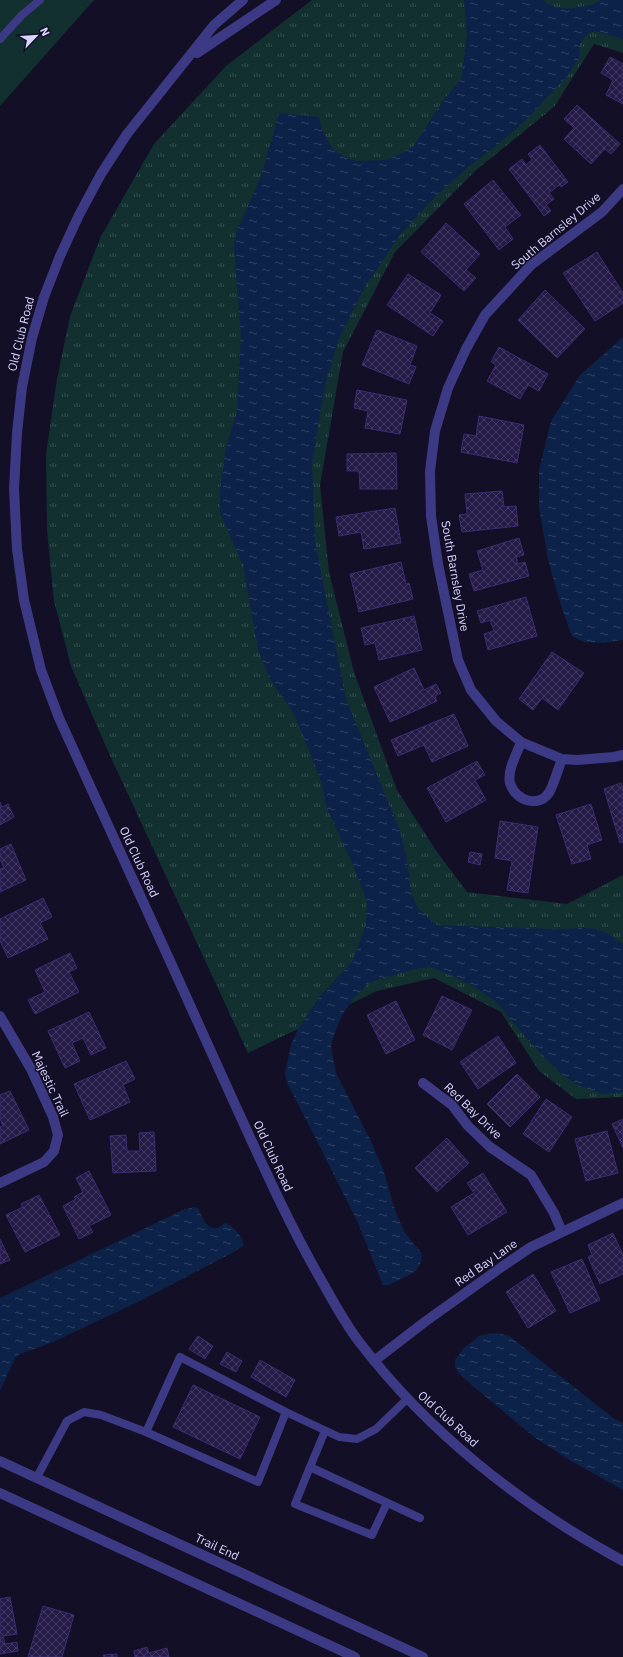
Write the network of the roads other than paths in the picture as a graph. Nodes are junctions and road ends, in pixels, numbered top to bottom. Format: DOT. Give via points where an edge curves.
graph roads {
  1 [pos="40,0"];
  2 [pos="243,0"];
  3 [pos="276,0"];
  4 [pos="0,39"];
  5 [pos="189,59"];
  6 [pos="623,189"];
  7 [pos="521,742"];
  8 [pos="623,755"];
  9 [pos="562,759"];
  10 [pos="0,1016"];
  11 [pos="423,1083"];
  12 [pos="0,1183"];
  13 [pos="623,1203"];
  14 [pos="562,1232"];
  15 [pos="374,1361"];
  16 [pos="407,1399"];
  17 [pos="286,1412"];
  18 [pos="325,1431"];
  19 [pos="146,1432"];
  20 [pos="0,1461"];
  21 [pos="310,1467"];
  22 [pos="37,1477"];
  23 [pos="0,1493"];
  24 [pos="387,1503"];
  25 [pos="420,1518"];
  26 [pos="623,1561"];
  27 [pos="355,1657"];
  28 [pos="423,1657"];
  1 -- 4 [label="lane"];
  2 -- 5 [label="street, Old Club Road" via="214,26"];
  3 -- 5 [label="street, Old Club Road"];
  5 -- 15 [label="street, Old Club Road" via="127,134 100,174 78,215 44,297 22,387 17,433 14,489 18,556 24,600 40,663 59,718 286,1215 340,1314"];
  6 -- 7 [label="street, South Barnsley Drive" via="602,212 531,265 485,315 448,388 435,431 430,471 431,516 458,660 471,690 496,721"];
  7 -- 9 [label="street"];
  7 -- 9 [label="street" via="510,769 510,782 516,795 524,800 534,801 543,798 550,791"];
  8 -- 9 [label="street"];
  10 -- 12 [label="street, Majestic Trail" via="31,1069 53,1117 58,1135 54,1151 44,1162"];
  11 -- 14 [label="street, Red Bay Drive" via="452,1105 468,1126 490,1147 531,1175 554,1212"];
  13 -- 14 [label="street, Red Bay Lane"];
  14 -- 15 [label="street, Red Bay Lane" via="531,1247 503,1266"];
  15 -- 16 [label="street, Old Club Road"];
  16 -- 18 [label="lane" via="376,1428 357,1439 339,1437"];
  16 -- 26 [label="street, Old Club Road" via="461,1450 499,1480 543,1512"];
  17 -- 18 [label="lane"];
  17 -- 19 [label="lane" via="258,1482"];
  17 -- 19 [label="lane" via="180,1357"];
  18 -- 21 [label="lane"];
  19 -- 22 [label="lane" via="101,1415 84,1412 68,1422"];
  20 -- 22 [label="street, Trail End"];
  21 -- 24 [label="lane"];
  21 -- 24 [label="lane" via="295,1504 372,1535"];
  22 -- 28 [label="street, Trail End"];
  23 -- 27 [label="street"];
  24 -- 25 [label="lane"];
}
